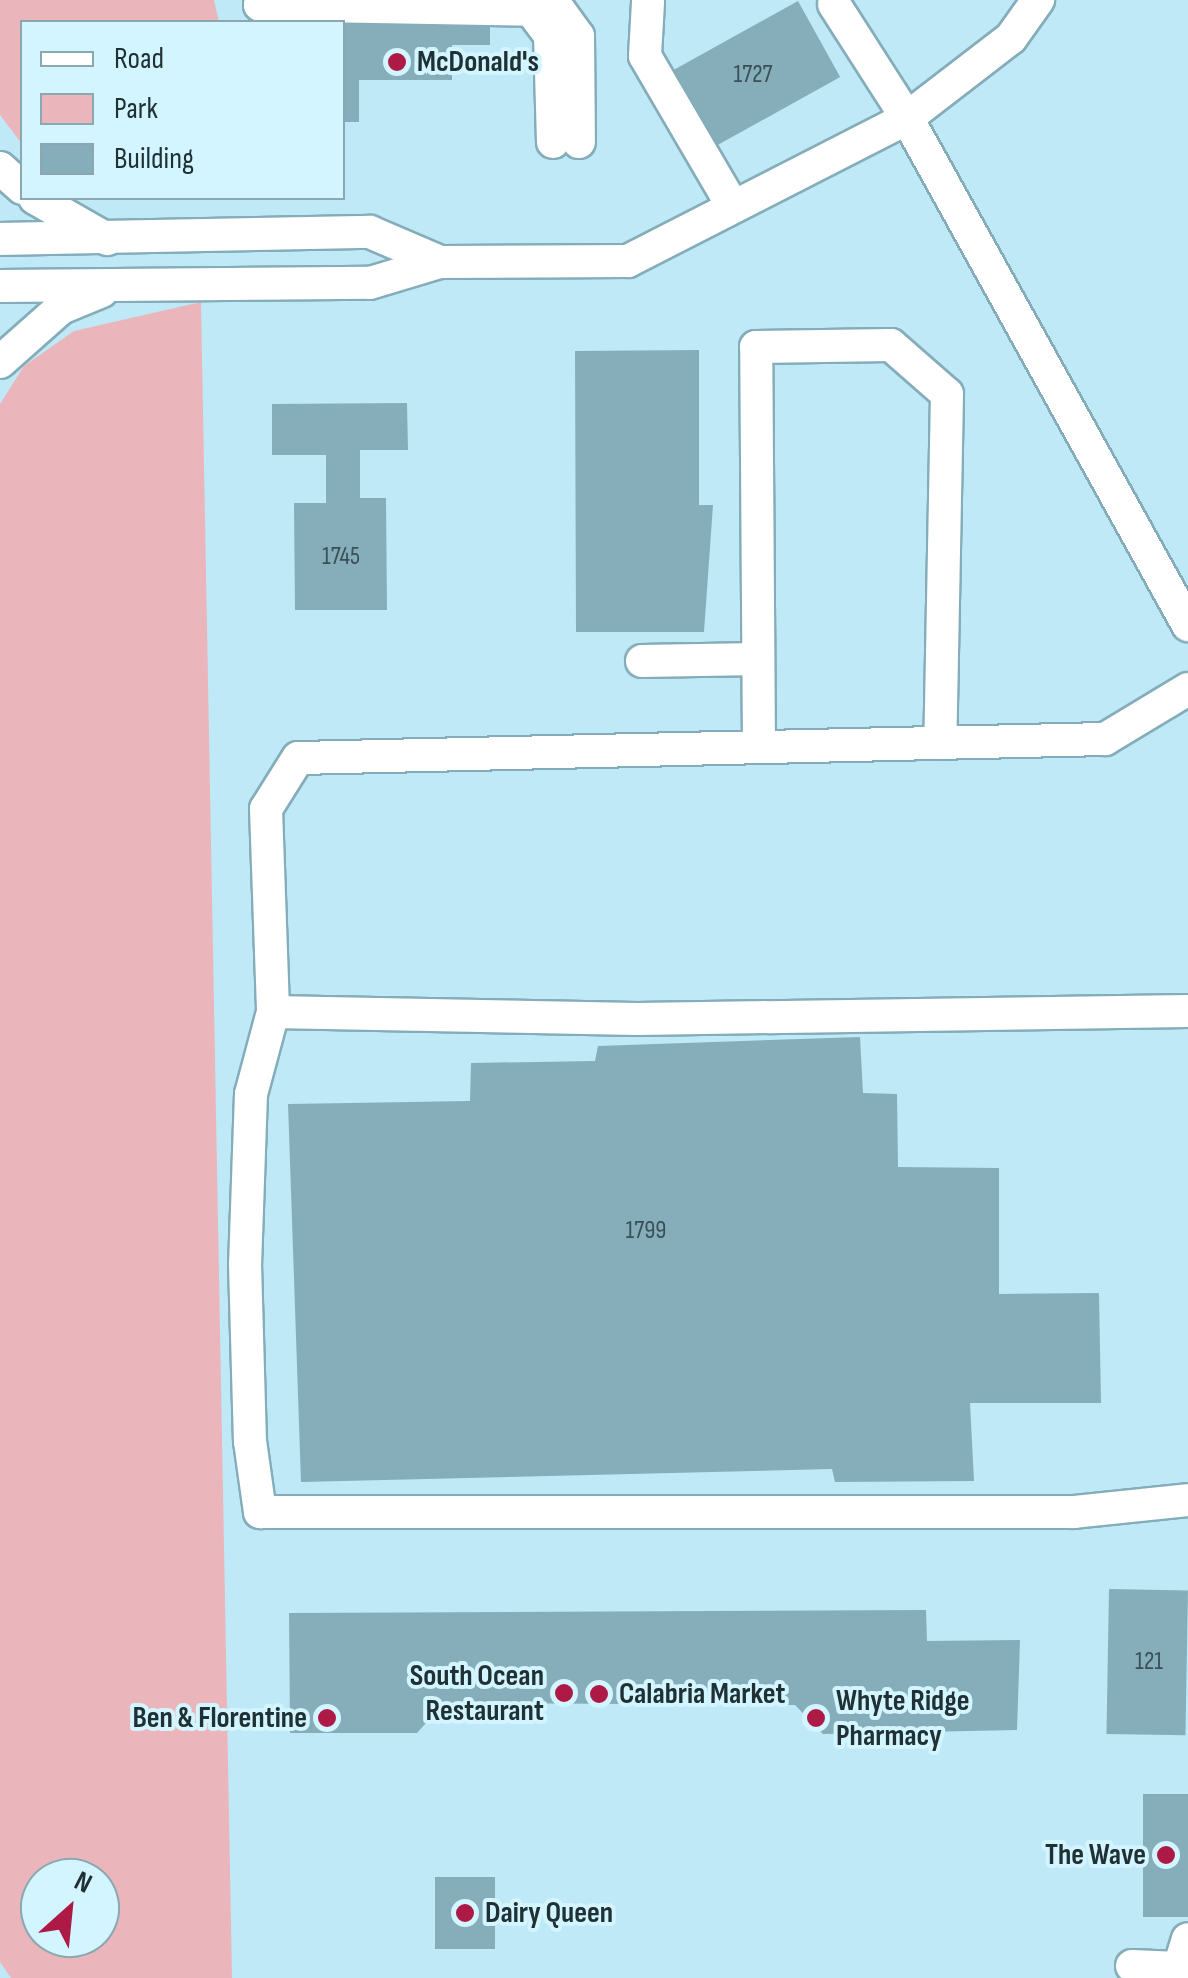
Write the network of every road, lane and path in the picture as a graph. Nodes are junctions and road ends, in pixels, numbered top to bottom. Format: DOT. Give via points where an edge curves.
graph roads {
  1 [pos="1038,0"];
  2 [pos="261,2"];
  3 [pos="648,2"];
  4 [pos="834,4"];
  5 [pos="908,118"];
  6 [pos="566,142"];
  7 [pos="0,168"];
  8 [pos="20,186"];
  9 [pos="39,200"];
  10 [pos="732,205"];
  11 [pos="0,239"];
  12 [pos="111,241"];
  13 [pos="440,262"];
  14 [pos="119,284"];
  15 [pos="0,286"];
  16 [pos="0,362"];
  17 [pos="1188,625"];
  18 [pos="758,659"];
  19 [pos="642,660"];
  20 [pos="1188,689"];
  21 [pos="940,743"];
  22 [pos="759,747"];
  23 [pos="1188,1010"];
  24 [pos="273,1012"];
  25 [pos="1188,1500"];
  26 [pos="1183,1954"];
  27 [pos="1132,1966"];
  1 -- 5 [label="lane" via="1011,38"];
  2 -- 6 [label="lane" via="559,10 578,36"];
  3 -- 10 [label="lane" via="645,56"];
  4 -- 5 [label="lane"];
  5 -- 10 [label="lane"];
  5 -- 17 [label="lane"];
  7 -- 8 [label="lane"];
  9 -- 12 [label="lane"];
  10 -- 13 [label="lane" via="628,261"];
  11 -- 12 [label="lane"];
  12 -- 13 [label="lane" via="370,232"];
  13 -- 14 [label="lane" via="370,283"];
  14 -- 15 [label="lane"];
  14 -- 16 [label="lane" via="61,308"];
  18 -- 19 [label="lane"];
  18 -- 21 [label="lane" via="756,347 891,345 947,394"];
  18 -- 22 [label="lane"];
  20 -- 21 [label="lane" via="1105,739"];
  21 -- 22 [label="lane"];
  22 -- 24 [label="lane" via="298,758 266,808"];
  23 -- 24 [label="lane" via="637,1019"];
  24 -- 25 [label="lane" via="251,1094 245,1264 250,1441 260,1512 1055,1513"];
  26 -- 27 [label="lane"];
}
